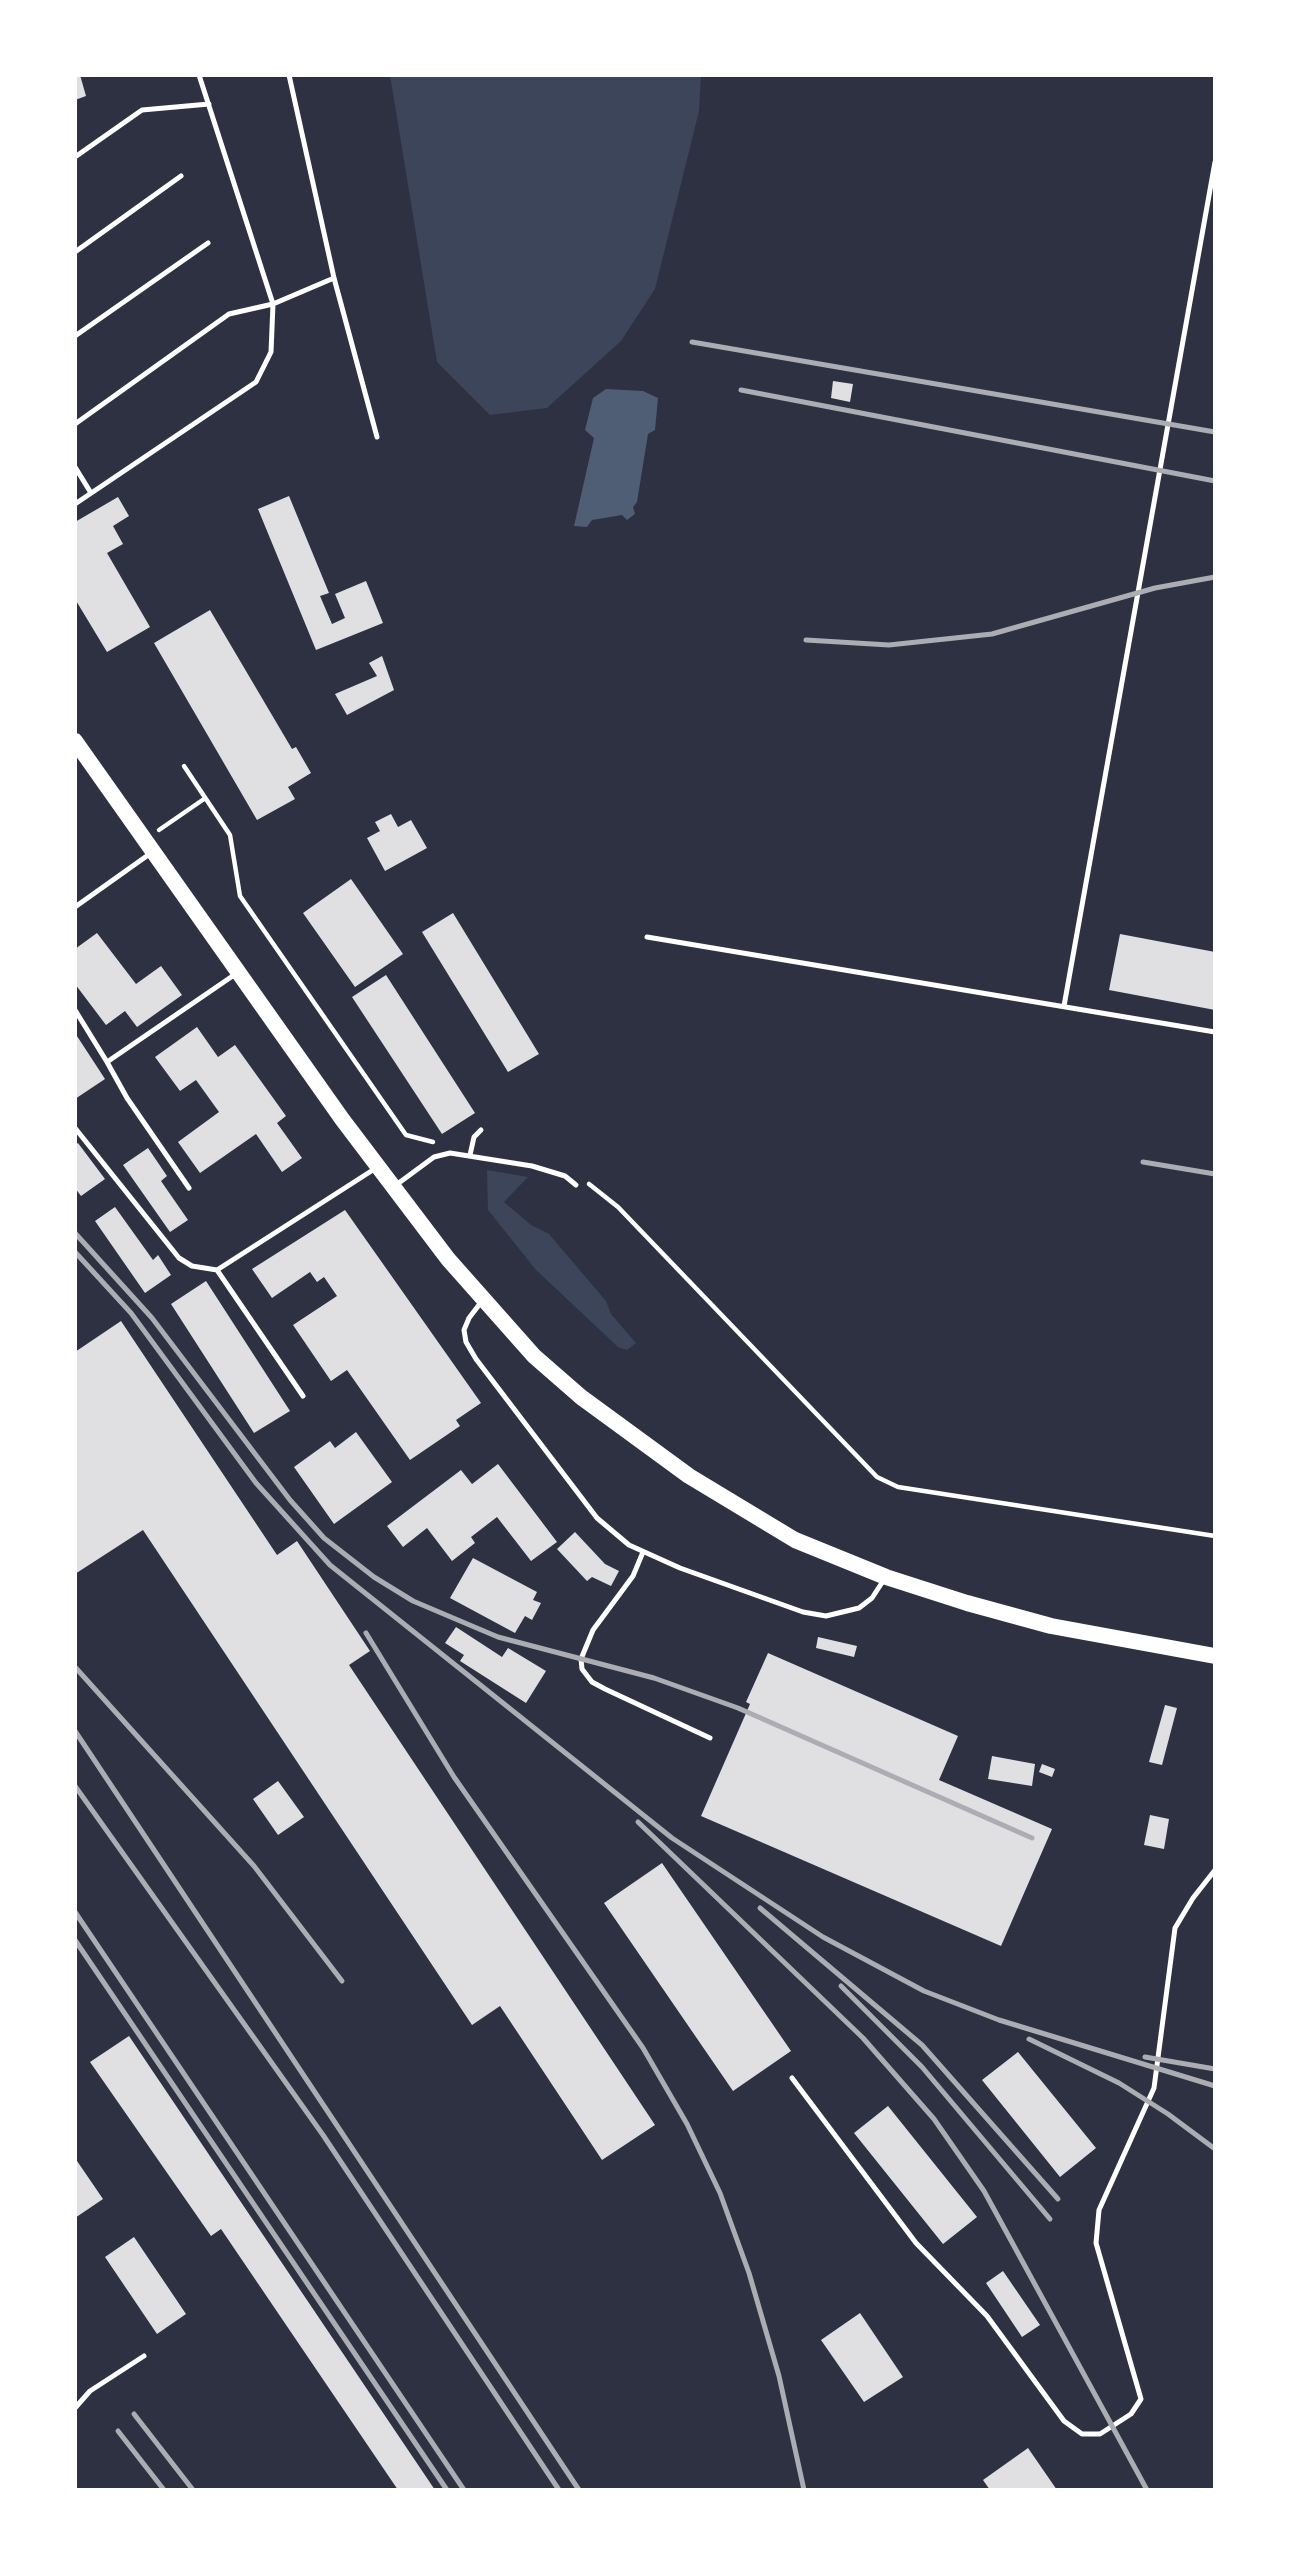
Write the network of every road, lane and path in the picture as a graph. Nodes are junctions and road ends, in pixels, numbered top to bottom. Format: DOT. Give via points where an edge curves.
graph roads {
  1 [pos="199,75"];
  2 [pos="289,75"];
  3 [pos="209,104"];
  4 [pos="75,157"];
  5 [pos="1215,162"];
  6 [pos="181,177"];
  7 [pos="208,243"];
  8 [pos="75,253"];
  9 [pos="334,278"];
  10 [pos="273,304"];
  11 [pos="75,335"];
  12 [pos="75,424"];
  13 [pos="377,437"];
  14 [pos="75,467"];
  15 [pos="91,493"];
  16 [pos="75,504"];
  17 [pos="75,741"];
  18 [pos="184,766"];
  19 [pos="153,851"];
  20 [pos="75,907"];
  21 [pos="647,937"];
  22 [pos="239,971"];
  23 [pos="1064,1006"];
  24 [pos="75,1010"];
  25 [pos="1215,1032"];
  26 [pos="107,1062"];
  27 [pos="75,1128"];
  28 [pos="481,1130"];
  29 [pos="470,1152"];
  30 [pos="378,1166"];
  31 [pos="586,1181"];
  32 [pos="576,1185"];
  33 [pos="393,1187"];
  34 [pos="189,1188"];
  35 [pos="217,1270"];
  36 [pos="482,1301"];
  37 [pos="303,1396"];
  38 [pos="1215,1536"];
  39 [pos="643,1552"];
  40 [pos="886,1577"];
  41 [pos="1215,1656"];
  42 [pos="710,1738"];
  43 [pos="1215,1870"];
  44 [pos="792,2078"];
  45 [pos="144,2356"];
  46 [pos="75,2408"];
  1 -- 3 [label="lane"];
  2 -- 9 [label="lane"];
  3 -- 4 [label="lane" via="142,110"];
  3 -- 10 [label="lane"];
  5 -- 23 [label="lane"];
  6 -- 8 [label="lane"];
  7 -- 11 [label="lane"];
  9 -- 10 [label="lane"];
  9 -- 13 [label="lane"];
  10 -- 12 [label="lane" via="229,313"];
  10 -- 15 [label="lane" via="271,352 256,382"];
  14 -- 15 [label="lane"];
  15 -- 16 [label="lane"];
  17 -- 19 [label="main road"];
  18 -- 29 [label="path" via="230,835 240,895 406,1135"];
  19 -- 20 [label="lane"];
  19 -- 22 [label="main road"];
  21 -- 23 [label="lane"];
  22 -- 26 [label="lane"];
  22 -- 30 [label="main road"];
  23 -- 25 [label="lane"];
  24 -- 26 [label="lane"];
  26 -- 34 [label="lane"];
  27 -- 35 [label="lane" via="179,1258 192,1266"];
  28 -- 29 [label="lane"];
  29 -- 32 [label="lane" via="565,1176"];
  29 -- 33 [label="lane" via="434,1157"];
  30 -- 33 [label="main road"];
  30 -- 35 [label="lane"];
  31 -- 38 [label="path" via="618,1207 877,1477 898,1488"];
  33 -- 36 [label="main road"];
  35 -- 37 [label="lane"];
  36 -- 39 [label="lane" via="464,1330 476,1359 597,1518"];
  36 -- 40 [label="main road" via="581,1397 690,1476 795,1540"];
  39 -- 40 [label="lane" via="778,1603 826,1616 859,1608"];
  39 -- 42 [label="lane" via="633,1576 593,1630 582,1669 592,1682"];
  40 -- 41 [label="main road" via="1051,1626"];
  43 -- 44 [label="lane" via="1175,1928 1154,2088 1099,2210 1096,2225 1101,2266 1141,2399 1131,2414 1100,2434 1082,2434 1064,2421 987,2316 916,2243"];
  45 -- 46 [label="lane" via="90,2391"];
}
